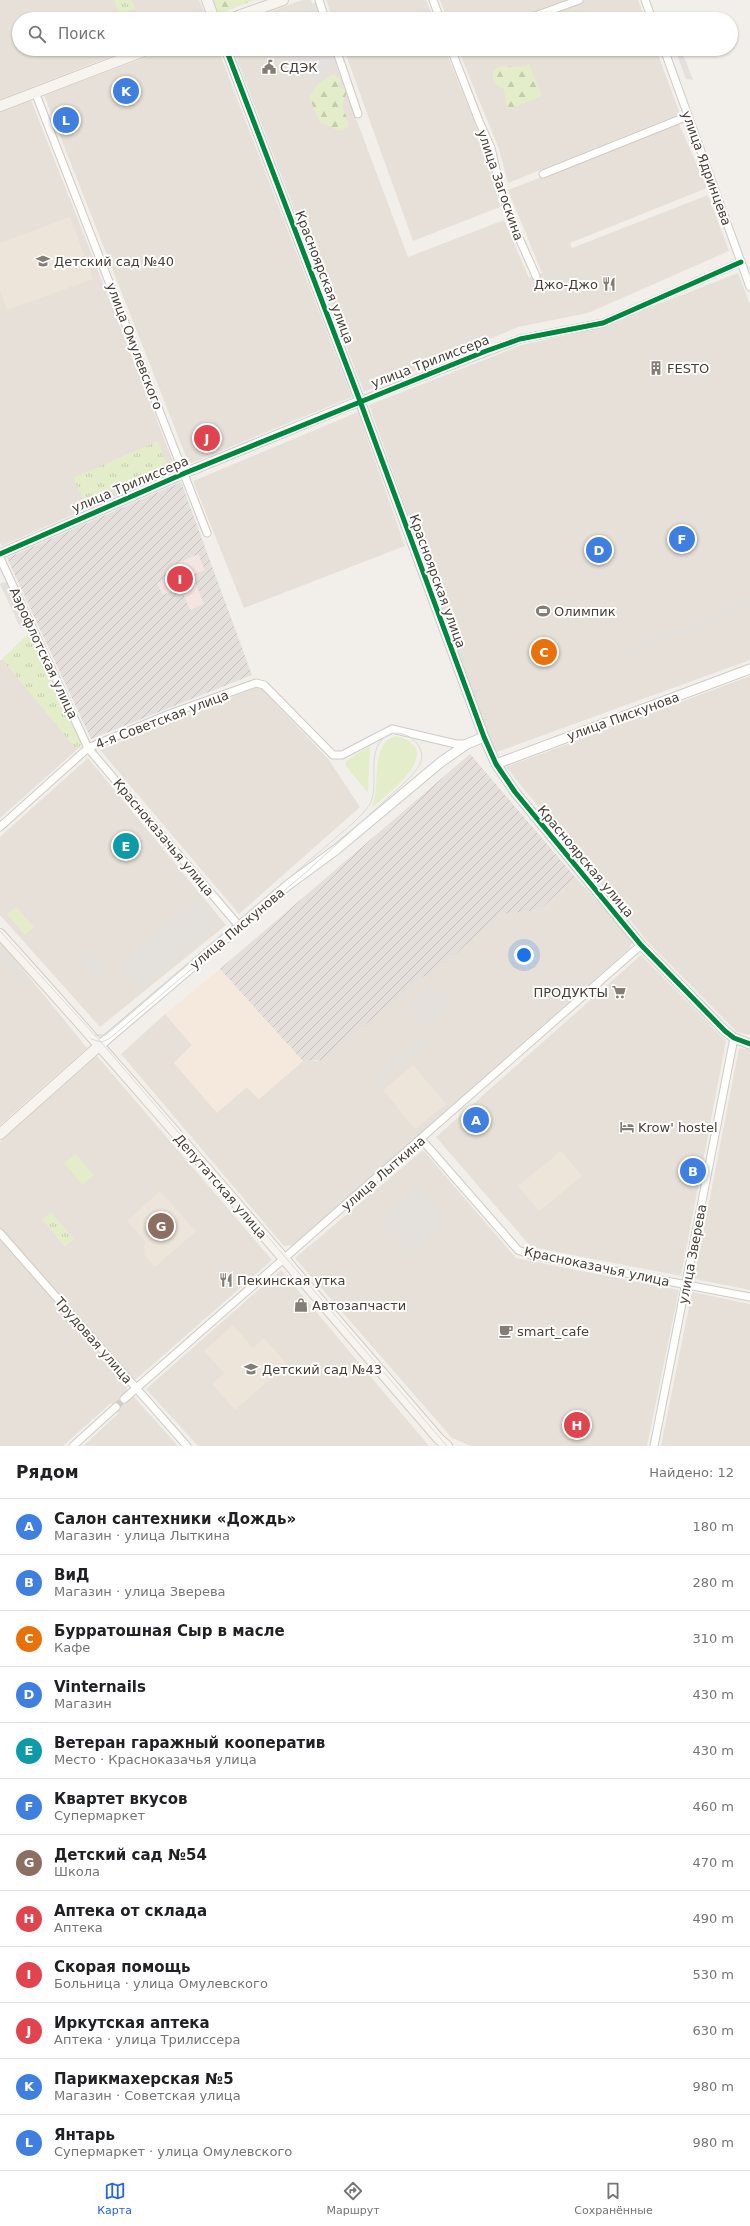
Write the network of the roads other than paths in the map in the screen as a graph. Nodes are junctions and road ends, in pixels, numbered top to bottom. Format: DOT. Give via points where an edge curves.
graph roads {
  1 [pos="207,0"];
  2 [pos="282,0"];
  3 [pos="319,0"];
  4 [pos="433,0"];
  5 [pos="579,0"];
  6 [pos="645,0"];
  7 [pos="211,12"];
  8 [pos="249,12"];
  9 [pos="323,12"];
  10 [pos="437,12"];
  11 [pos="546,12"];
  12 [pos="649,12"];
  13 [pos="130,56"];
  14 [pos="229,56"];
  15 [pos="338,56"];
  16 [pos="454,56"];
  17 [pos="667,56"];
  18 [pos="35,92"];
  19 [pos="0,106"];
  20 [pos="358,114"];
  21 [pos="688,116"];
  22 [pos="542,174"];
  23 [pos="741,262"];
  24 [pos="536,276"];
  25 [pos="750,287"];
  26 [pos="360,401"];
  27 [pos="185,473"];
  28 [pos="207,533"];
  29 [pos="0,554"];
  30 [pos="0,558"];
  31 [pos="750,669"];
  32 [pos="484,737"];
  33 [pos="467,744"];
  34 [pos="88,748"];
  35 [pos="496,764"];
  36 [pos="0,827"];
  37 [pos="239,926"];
  38 [pos="0,934"];
  39 [pos="642,945"];
  40 [pos="734,1038"];
  41 [pos="750,1044"];
  42 [pos="100,1045"];
  43 [pos="0,1134"];
  44 [pos="422,1140"];
  45 [pos="0,1233"];
  46 [pos="283,1259"];
  47 [pos="686,1284"];
  48 [pos="750,1297"];
  49 [pos="137,1388"];
  50 [pos="124,1399"];
  51 [pos="116,1407"];
  52 [pos="441,1442"];
  53 [pos="73,1446"];
  54 [pos="187,1446"];
  55 [pos="448,1446"];
  56 [pos="654,1446"];
  1 -- 7 [label="main road"];
  2 -- 8 [label="main road"];
  3 -- 9 [label="street"];
  4 -- 10 [label="street"];
  5 -- 11 [label="street"];
  6 -- 12 [label="street"];
  13 -- 18 [label="main road"];
  14 -- 26 [label="street, Красноярская улица"];
  15 -- 20 [label="street"];
  16 -- 24 [label="street, улица Загоскина" via="491,148 501,191 515,229"];
  17 -- 21 [label="street, улица Ядринцева"];
  18 -- 19 [label="main road"];
  18 -- 27 [label="street, улица Омулевского"];
  21 -- 22 [label="street"];
  21 -- 23 [label="street, улица Ядринцева"];
  23 -- 25 [label="street, улица Ядринцева"];
  23 -- 26 [label="street, улица Трилиссера" via="603,323 520,339"];
  26 -- 27 [label="street, улица Трилиссера"];
  26 -- 32 [label="street, Красноярская улица"];
  27 -- 28 [label="street, улица Омулевского"];
  27 -- 29 [label="street, улица Трилиссера"];
  30 -- 34 [label="street, Аэрофлотская улица"];
  31 -- 35 [label="street, улица Пискунова"];
  32 -- 33 [label="street, улица Пискунова"];
  32 -- 35 [label="street, Красноярская улица"];
  33 -- 34 [label="street, 4-я Советская улица" via="456,744 392,729 342,755 333,755 264,685 256,683 172,713"];
  33 -- 37 [label="street, улица Пискунова" via="441,762"];
  34 -- 36 [label="street, 4-я Советская улица"];
  34 -- 37 [label="street, Красноказачья улица"];
  35 -- 39 [label="street, Красноярская улица" via="515,792"];
  37 -- 42 [label="street, улица Пискунова"];
  38 -- 42 [label="main road, Депутатская улица"];
  39 -- 40 [label="street, Красноярская улица"];
  39 -- 44 [label="street, улица Лыткина"];
  40 -- 41 [label="street, Красноярская улица"];
  40 -- 47 [label="street, улица Зверева"];
  42 -- 43 [label="main road, улица Пискунова"];
  42 -- 46 [label="main road, Депутатская улица"];
  44 -- 46 [label="street, улица Лыткина"];
  44 -- 47 [label="street, Красноказачья улица" via="518,1250 531,1255"];
  45 -- 49 [label="street, Трудовая улица"];
  46 -- 49 [label="street, улица Лыткина"];
  46 -- 52 [label="main road, Депутатская улица"];
  47 -- 48 [label="street, Красноказачья улица"];
  47 -- 56 [label="street, улица Зверева"];
  49 -- 50 [label="street, улица Лыткина"];
  49 -- 54 [label="street, Трудовая улица"];
  51 -- 53 [label="street"];
  52 -- 55 [label="main road, Депутатская улица"];
}
